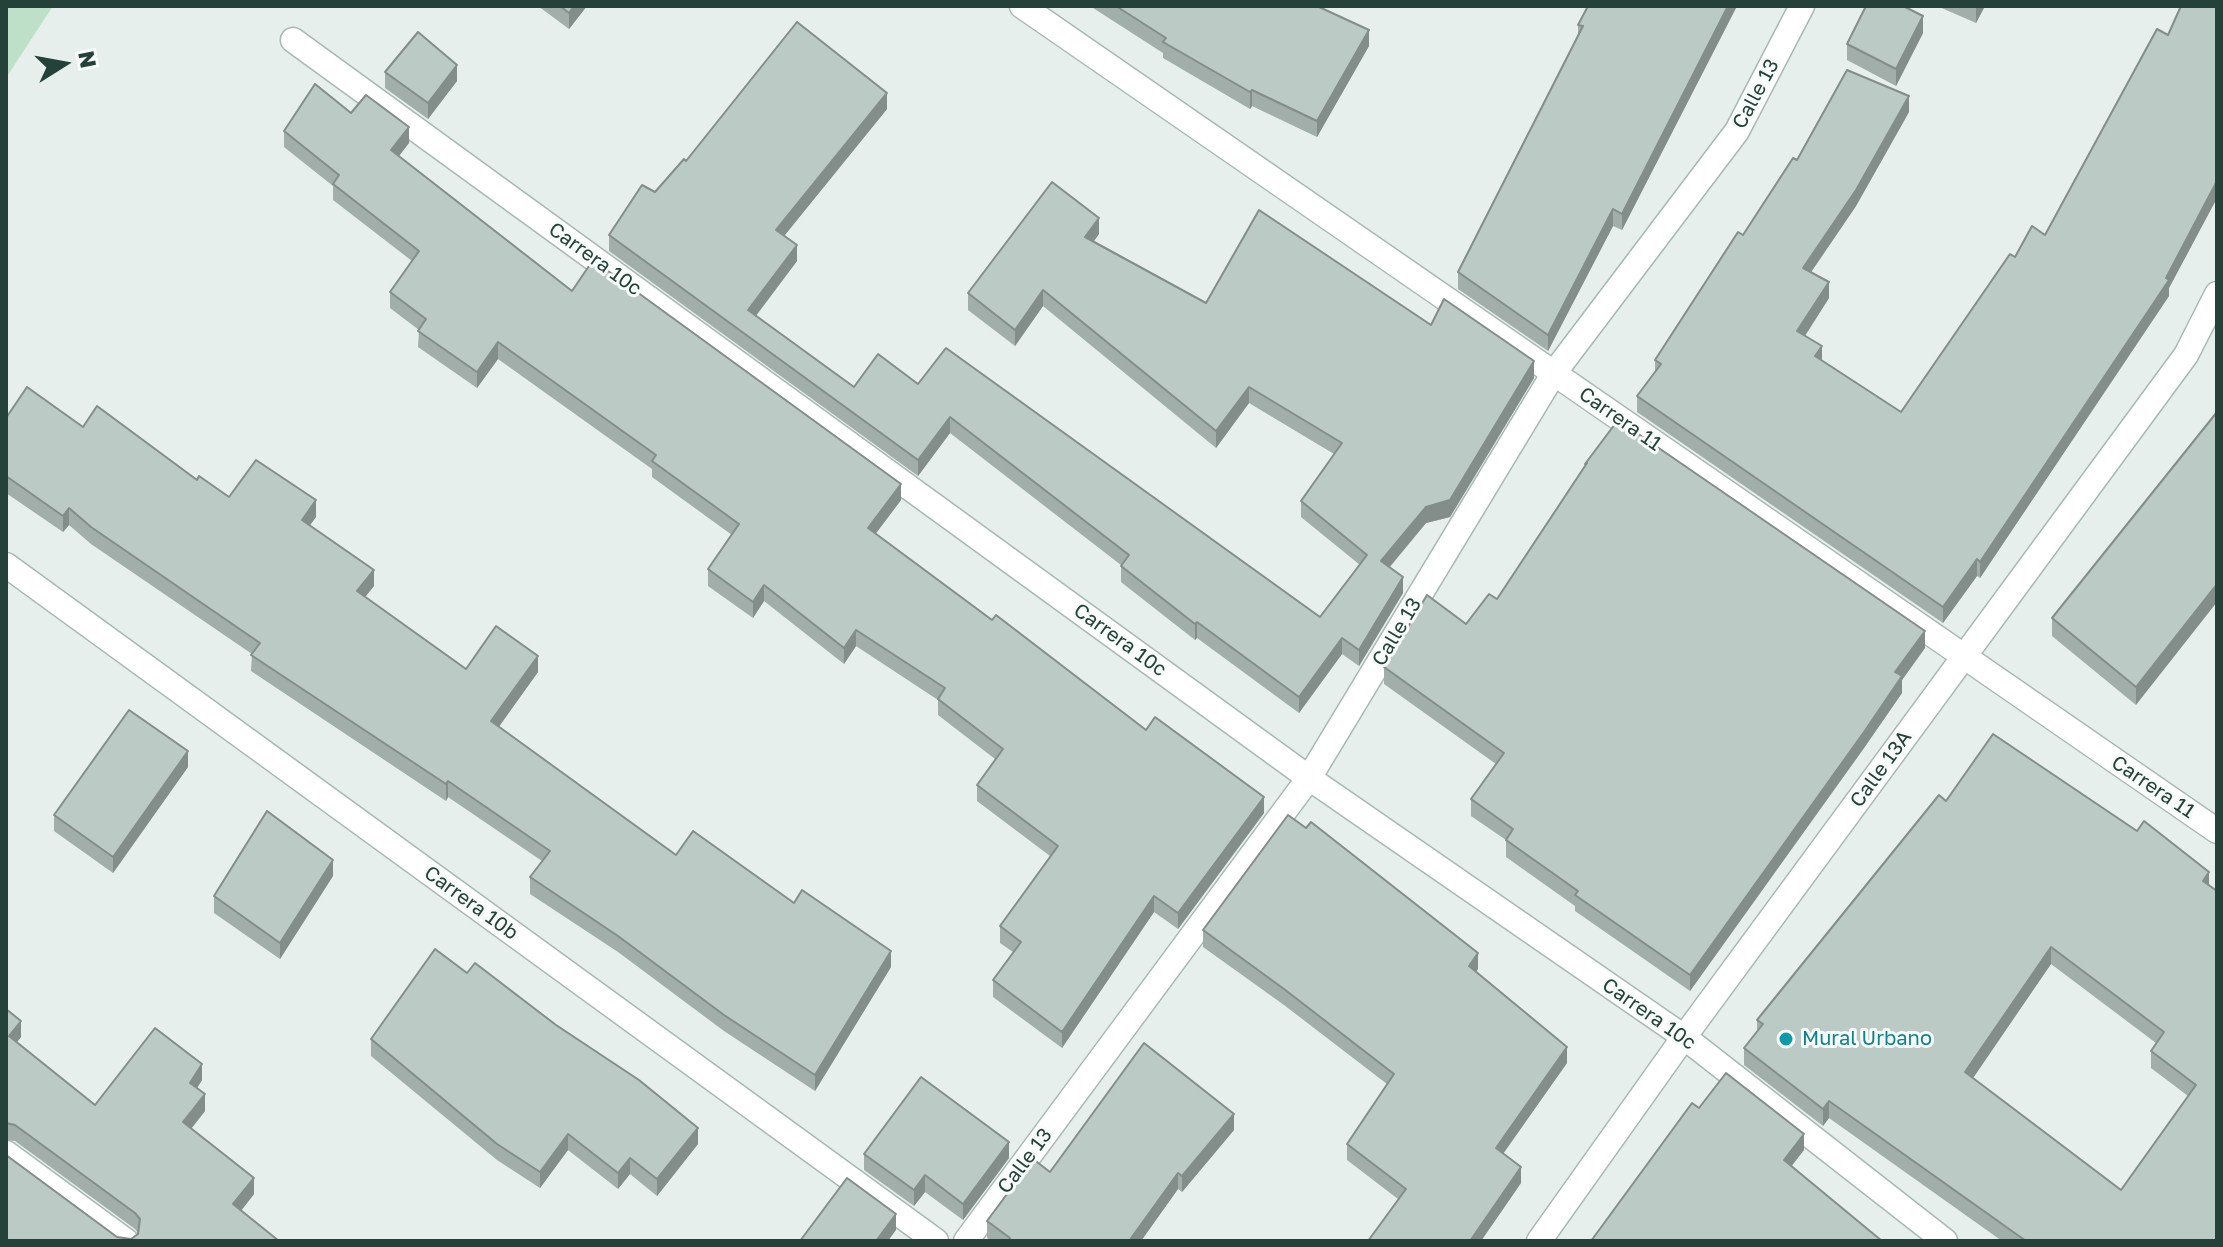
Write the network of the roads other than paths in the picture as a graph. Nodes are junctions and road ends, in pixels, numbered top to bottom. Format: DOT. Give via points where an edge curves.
graph roads {
  1 [pos="1022,6"];
  2 [pos="1802,6"];
  3 [pos="293,40"];
  4 [pos="2217,294"];
  5 [pos="1554,373"];
  6 [pos="6,565"];
  7 [pos="1963,657"];
  8 [pos="1309,778"];
  9 [pos="2217,831"];
  10 [pos="1684,1037"];
  11 [pos="6,1153"];
  12 [pos="126,1241"];
  13 [pos="936,1241"];
  14 [pos="966,1241"];
  15 [pos="1539,1241"];
  16 [pos="1945,1241"];
  1 -- 5 [label="street, Carrera 11"];
  2 -- 5 [label="street, Calle 13" via="1737,131"];
  3 -- 8 [label="street, Carrera 10c"];
  4 -- 7 [label="street, Calle 13A" via="2186,355"];
  5 -- 7 [label="street, Carrera 11"];
  5 -- 8 [label="street, Calle 13"];
  6 -- 13 [label="street, Carrera 10b"];
  7 -- 9 [label="street, Carrera 11"];
  7 -- 10 [label="street, Calle 13A"];
  8 -- 10 [label="street, Carrera 10c"];
  8 -- 14 [label="street, Calle 13"];
  10 -- 15 [label="street, Calle 13A"];
  10 -- 16 [label="street, Carrera 10c"];
  11 -- 12 [label="street"];
}
